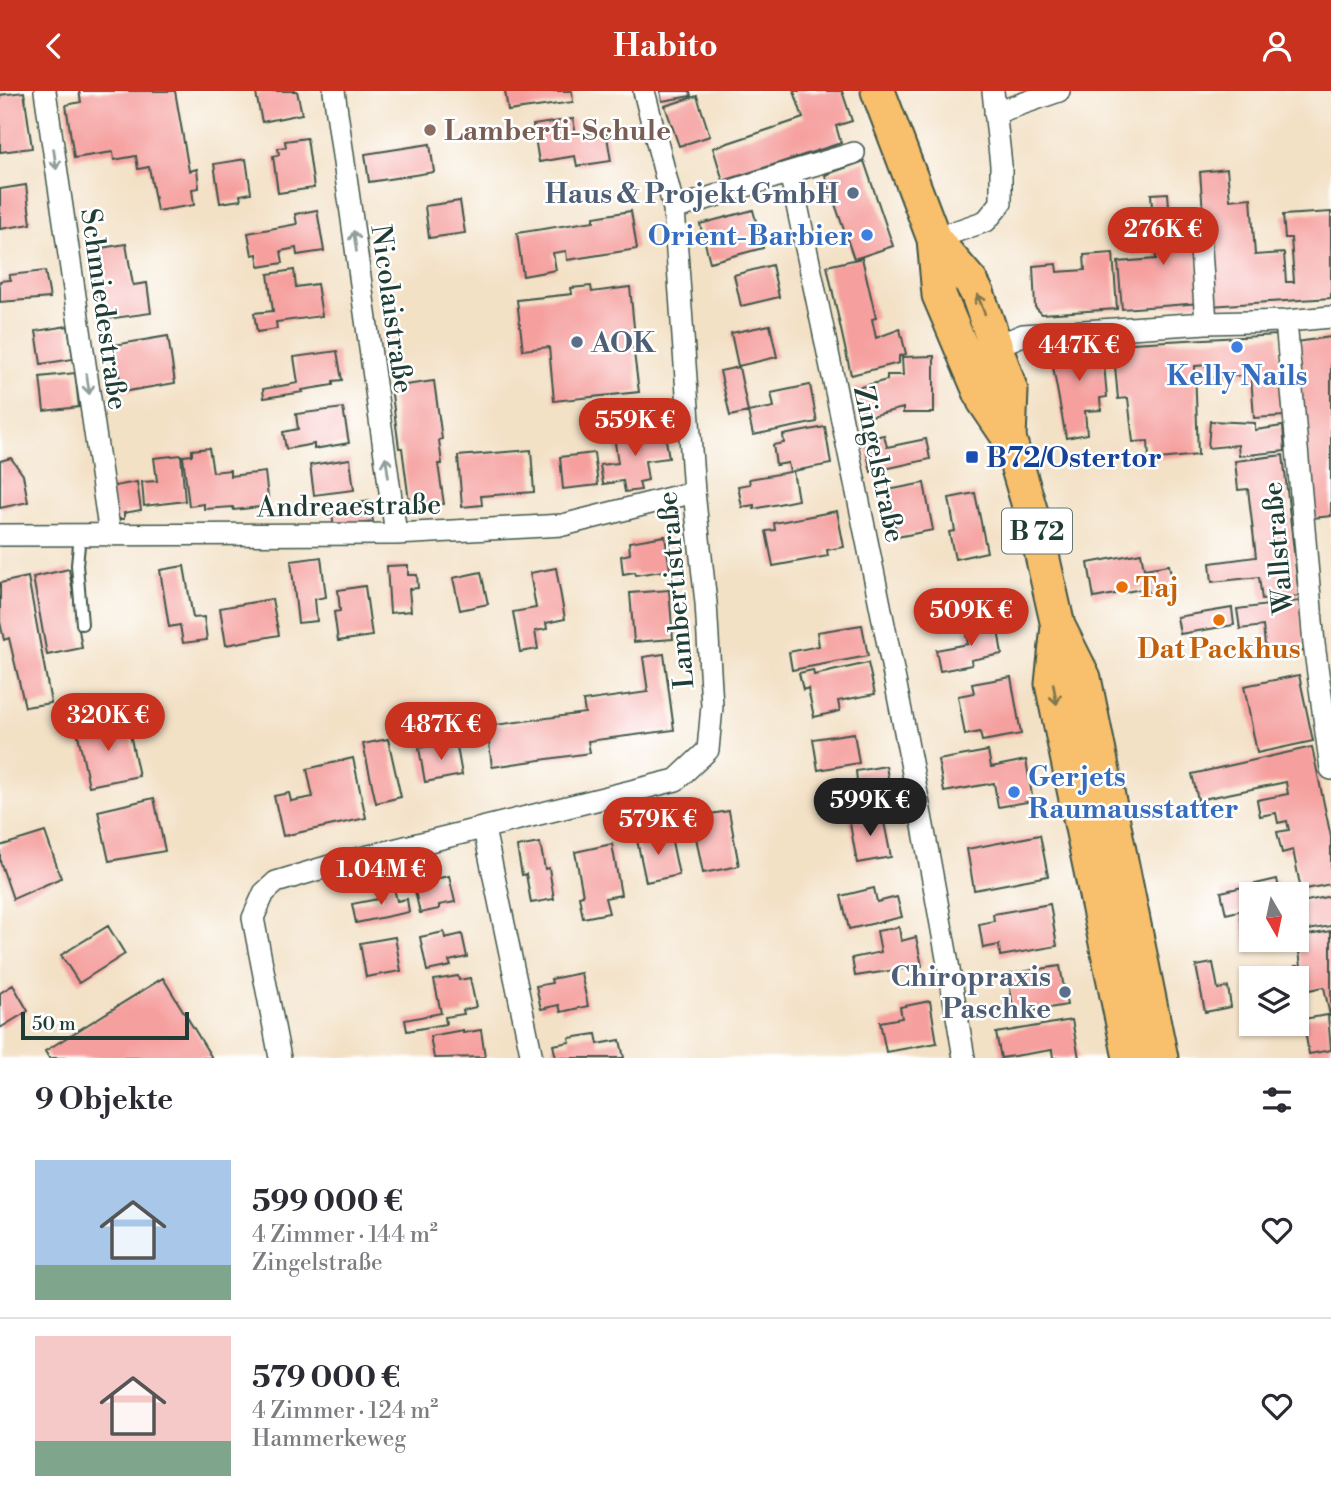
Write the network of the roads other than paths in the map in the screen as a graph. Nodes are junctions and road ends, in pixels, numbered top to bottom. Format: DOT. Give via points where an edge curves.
graph roads {
  1 [pos="45,91"];
  2 [pos="334,91"];
  3 [pos="644,91"];
  4 [pos="878,91"];
  5 [pos="993,91"];
  6 [pos="1059,91"];
  7 [pos="995,113"];
  8 [pos="854,153"];
  9 [pos="790,173"];
  10 [pos="674,209"];
  11 [pos="1199,220"];
  12 [pos="934,239"];
  13 [pos="1331,317"];
  14 [pos="1286,321"];
  15 [pos="1206,323"];
  16 [pos="996,346"];
  17 [pos="1009,437"];
  18 [pos="694,492"];
  19 [pos="396,534"];
  20 [pos="0,535"];
  21 [pos="80,535"];
  22 [pos="110,535"];
  23 [pos="82,624"];
  24 [pos="1331,767"];
  25 [pos="484,829"];
  26 [pos="1136,1008"];
  27 [pos="280,1058"];
  28 [pos="532,1058"];
  29 [pos="964,1058"];
  30 [pos="1130,1058"];
  31 [pos="1161,1058"];
  1 -- 22 [label="street, Schmiedestraße, one-way"];
  19 -- 2 [label="street, Nicolaistraße, one-way"];
  3 -- 10 [label="street, Lambertistraße"];
  4 -- 12 [label="main road, B 72"];
  5 -- 7 [label="street"];
  6 -- 7 [label="street"];
  7 -- 12 [label="street" via="1002,165 1001,203 986,221"];
  8 -- 9 [label="street"];
  9 -- 10 [label="street"];
  9 -- 29 [label="street, Zingelstraße" via="897,685"];
  10 -- 18 [label="street, Lambertistraße"];
  11 -- 15 [label="street"];
  16 -- 12 [label="main road, B 72, one-way" via="971,282"];
  12 -- 17 [label="main road, B 72" via="939,295 984,401"];
  13 -- 14 [label="street"];
  14 -- 15 [label="street"];
  14 -- 24 [label="street, Wallstraße" via="1304,540"];
  15 -- 16 [label="street" via="1023,335"];
  16 -- 17 [label="main road, B 72" via="1012,391"];
  17 -- 26 [label="main road, B 72" via="1058,626 1084,678 1088,778"];
  18 -- 19 [label="street, Andreaestraße" via="563,525"];
  18 -- 25 [label="street, Lambertistraße" via="712,706 708,750 676,780"];
  19 -- 22 [label="street, Andreaestraße"];
  20 -- 21 [label="street, Andreaestraße"];
  21 -- 22 [label="street, Andreaestraße"];
  21 -- 23 [label="lane" via="77,565"];
  25 -- 27 [label="street" via="276,882 264,893 253,918"];
  25 -- 28 [label="street"];
  26 -- 30 [label="main road, B 72"];
  26 -- 31 [label="main road, B 72"];
}
